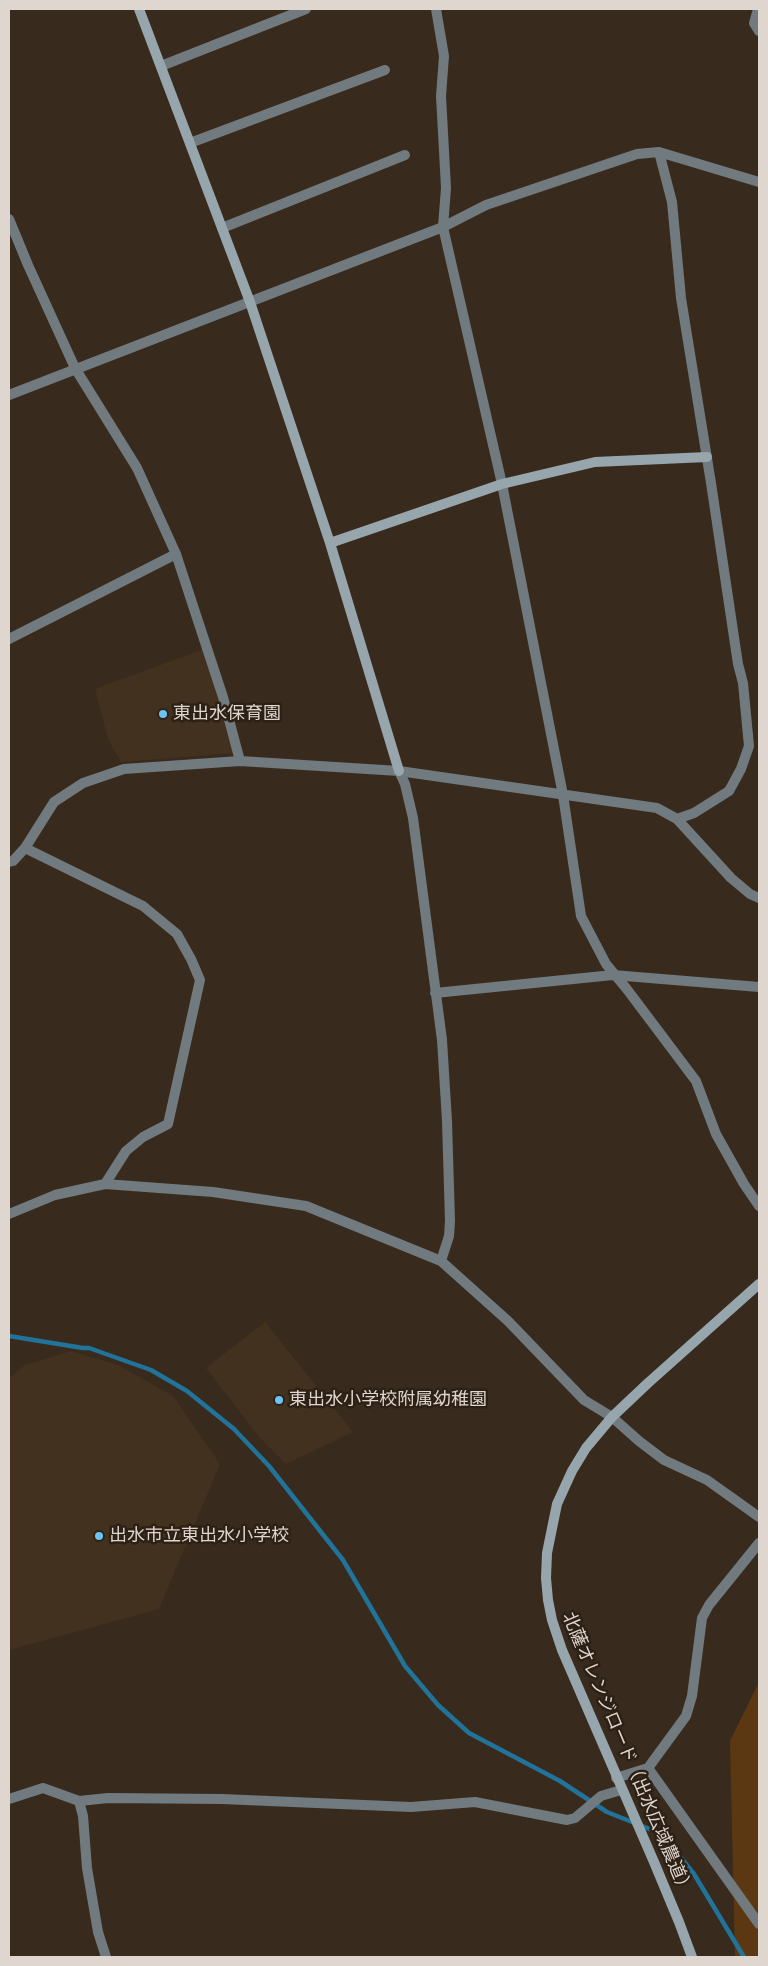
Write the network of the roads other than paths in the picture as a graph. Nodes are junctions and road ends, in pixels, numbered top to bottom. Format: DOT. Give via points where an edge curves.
graph roads {
  1 [pos="139,9"];
  2 [pos="306,9"];
  3 [pos="436,9"];
  4 [pos="758,9"];
  5 [pos="759,30"];
  6 [pos="161,66"];
  7 [pos="385,70"];
  8 [pos="190,144"];
  9 [pos="659,152"];
  10 [pos="405,155"];
  11 [pos="759,182"];
  12 [pos="9,219"];
  13 [pos="443,227"];
  14 [pos="222,228"];
  15 [pos="250,302"];
  16 [pos="75,368"];
  17 [pos="9,395"];
  18 [pos="707,458"];
  19 [pos="502,484"];
  20 [pos="330,542"];
  21 [pos="176,554"];
  22 [pos="9,639"];
  23 [pos="240,761"];
  24 [pos="399,771"];
  25 [pos="563,795"];
  26 [pos="677,818"];
  27 [pos="25,848"];
  28 [pos="9,862"];
  29 [pos="759,898"];
  30 [pos="613,975"];
  31 [pos="759,987"];
  32 [pos="435,993"];
  33 [pos="106,1184"];
  34 [pos="759,1206"];
  35 [pos="9,1214"];
  36 [pos="441,1261"];
  37 [pos="759,1284"];
  38 [pos="612,1416"];
  39 [pos="759,1517"];
  40 [pos="759,1543"];
  41 [pos="648,1768"];
  42 [pos="616,1778"];
  43 [pos="621,1790"];
  44 [pos="9,1799"];
  45 [pos="80,1801"];
  46 [pos="759,1924"];
  47 [pos="106,1957"];
  48 [pos="692,1957"];
  1 -- 6 [label="street"];
  2 -- 6 [label="street"];
  3 -- 13 [label="street" via="444,56 441,96 446,188"];
  4 -- 5 [label="street" via="754,23"];
  6 -- 8 [label="street"];
  7 -- 8 [label="street"];
  8 -- 14 [label="street"];
  9 -- 11 [label="street"];
  9 -- 13 [label="street" via="636,154 486,205"];
  9 -- 18 [label="street" via="672,202 681,298"];
  10 -- 14 [label="street"];
  12 -- 16 [label="street"];
  13 -- 15 [label="street"];
  13 -- 19 [label="street"];
  14 -- 15 [label="street"];
  15 -- 16 [label="street"];
  15 -- 20 [label="street"];
  16 -- 17 [label="street"];
  16 -- 21 [label="street" via="137,468"];
  18 -- 19 [label="street" via="596,462"];
  18 -- 26 [label="street" via="750,746 729,791 694,813"];
  19 -- 20 [label="street"];
  19 -- 25 [label="street"];
  20 -- 24 [label="street"];
  21 -- 22 [label="street"];
  21 -- 23 [label="street"];
  23 -- 24 [label="street"];
  23 -- 27 [label="street" via="124,769 83,783 54,802"];
  24 -- 25 [label="street"];
  24 -- 32 [label="street" via="412,818"];
  25 -- 26 [label="street" via="658,808"];
  25 -- 30 [label="street" via="581,916"];
  26 -- 29 [label="street" via="731,878"];
  27 -- 28 [label="street"];
  27 -- 33 [label="street" via="143,906 177,934 200,980 168,1124 143,1137 126,1151"];
  30 -- 31 [label="street"];
  30 -- 32 [label="street"];
  30 -- 34 [label="street" via="696,1081 716,1134"];
  32 -- 36 [label="street" via="442,1040 450,1221 450,1236"];
  33 -- 35 [label="street" via="55,1195"];
  33 -- 36 [label="street" via="212,1192 306,1206"];
  36 -- 38 [label="street" via="508,1320 584,1400"];
  37 -- 38 [label="street, 北薩オレンジロード（出水広域農道）"];
  38 -- 39 [label="street" via="664,1460 708,1480"];
  38 -- 42 [label="street, 北薩オレンジロード（出水広域農道）" via="586,1448 557,1504 547,1553 546,1578 559,1642"];
  40 -- 41 [label="street" via="702,1618 692,1696 686,1716"];
  41 -- 42 [label="street"];
  41 -- 46 [label="street"];
  42 -- 43 [label="street, 北薩オレンジロード（出水広域農道）"];
  43 -- 45 [label="street" via="601,1796 575,1818 567,1820 476,1802 411,1807 222,1799 108,1798"];
  43 -- 48 [label="street, 北薩オレンジロード（出水広域農道）" via="680,1922"];
  44 -- 45 [label="street" via="43,1788"];
  45 -- 47 [label="street" via="87,1868 98,1932"];
}
